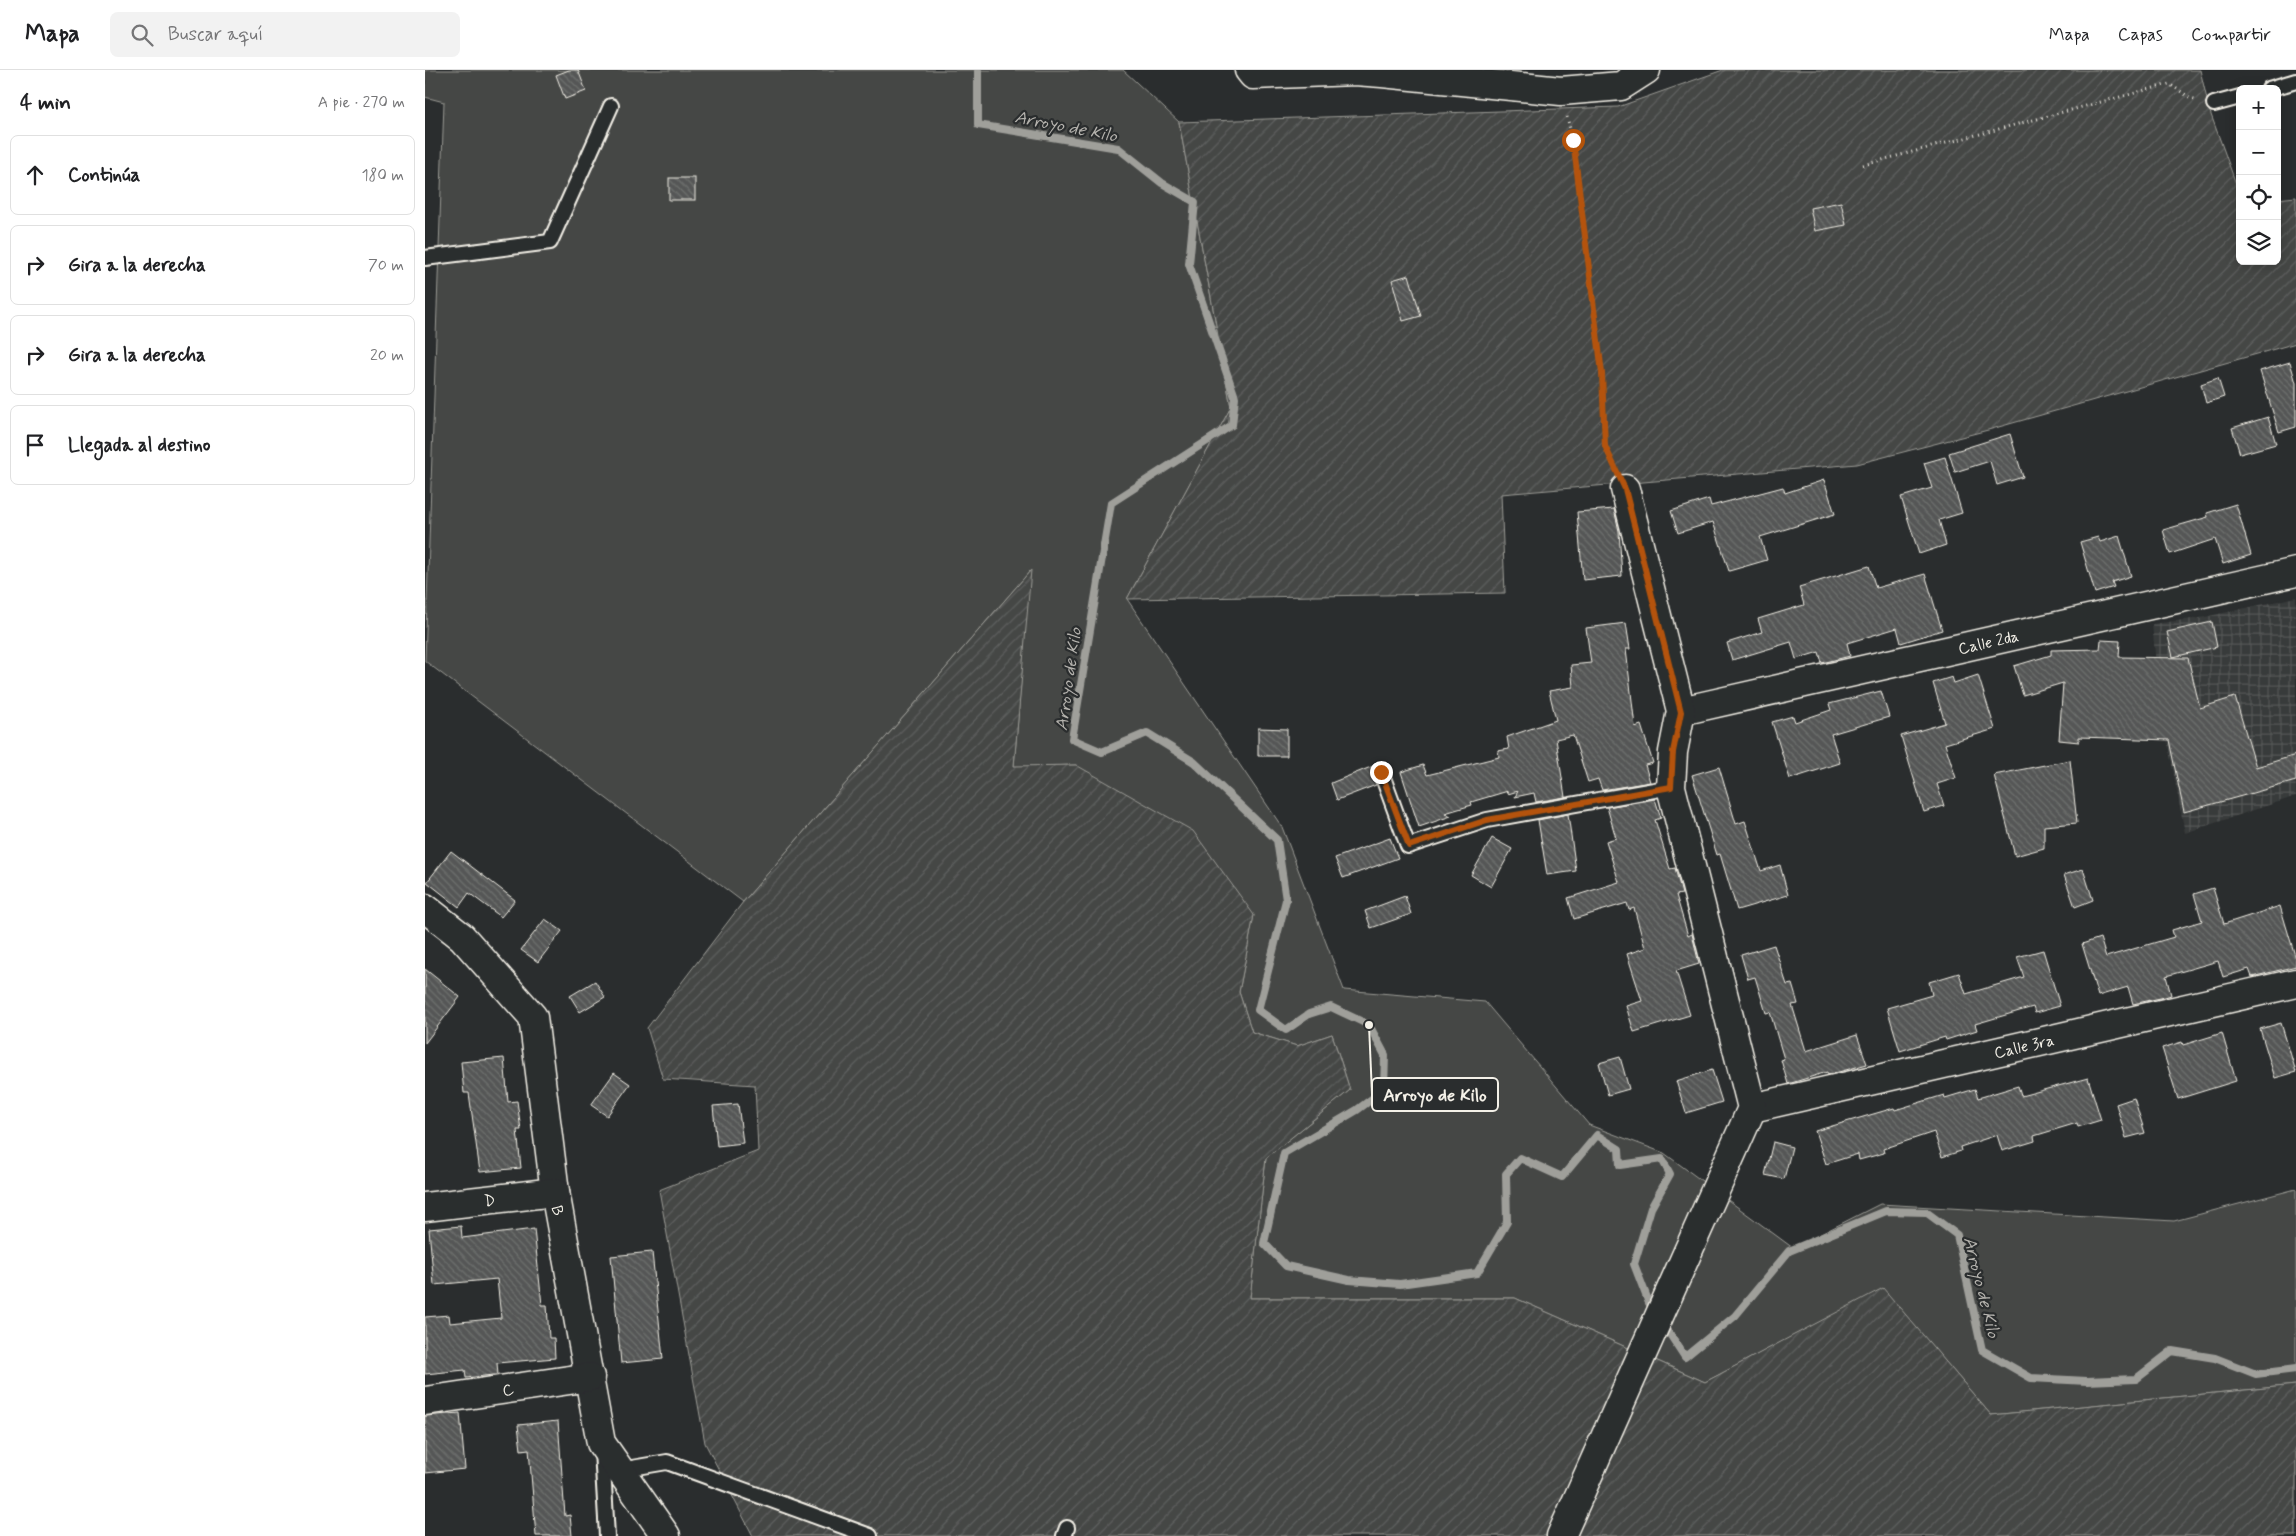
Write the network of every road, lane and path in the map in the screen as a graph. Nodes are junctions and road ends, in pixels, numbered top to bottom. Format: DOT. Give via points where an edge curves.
graph roads {
  1 [pos="1647,70"];
  2 [pos="1355,71"];
  3 [pos="1251,72"];
  4 [pos="2296,81"];
  5 [pos="2281,85"];
  6 [pos="1561,91"];
  7 [pos="2236,98"];
  8 [pos="2213,104"];
  9 [pos="611,106"];
  10 [pos="1863,165"];
  11 [pos="425,258"];
  12 [pos="1625,489"];
  13 [pos="2296,572"];
  14 [pos="1681,712"];
  15 [pos="1381,772"];
  16 [pos="1671,787"];
  17 [pos="425,908"];
  18 [pos="2296,983"];
  19 [pos="1752,1108"];
  20 [pos="555,1192"];
  21 [pos="425,1207"];
  22 [pos="590,1377"];
  23 [pos="425,1401"];
  24 [pos="601,1443"];
  25 [pos="620,1470"];
  26 [pos="607,1536"];
  27 [pos="666,1536"];
  28 [pos="870,1536"];
  29 [pos="1561,1536"];
  1 -- 6 [label="street" via="1621,86"];
  2 -- 3 [label="street"];
  2 -- 6 [label="street"];
  4 -- 5 [label="lane"];
  6 -- 12 [label="path" via="1573,140 1602,373 1605,446"];
  7 -- 8 [label="lane"];
  8 -- 10 [label="path" via="2191,98 2169,84"];
  9 -- 11 [label="lane" via="550,242"];
  12 -- 14 [label="street"];
  13 -- 14 [label="street, Calle 2da"];
  14 -- 16 [label="street" via="1673,752"];
  15 -- 16 [label="lane" via="1409,846 1487,820"];
  16 -- 19 [label="street"];
  17 -- 20 [label="street, B" via="462,937 533,1017"];
  18 -- 19 [label="street, Calle 3ra"];
  19 -- 29 [label="street"];
  20 -- 21 [label="street, D"];
  20 -- 22 [label="street, B"];
  22 -- 23 [label="street, C"];
  22 -- 24 [label="street, B"];
  24 -- 25 [label="street, B"];
  24 -- 26 [label="lane"];
  25 -- 27 [label="street, B"];
  25 -- 28 [label="lane" via="667,1462"];
}
